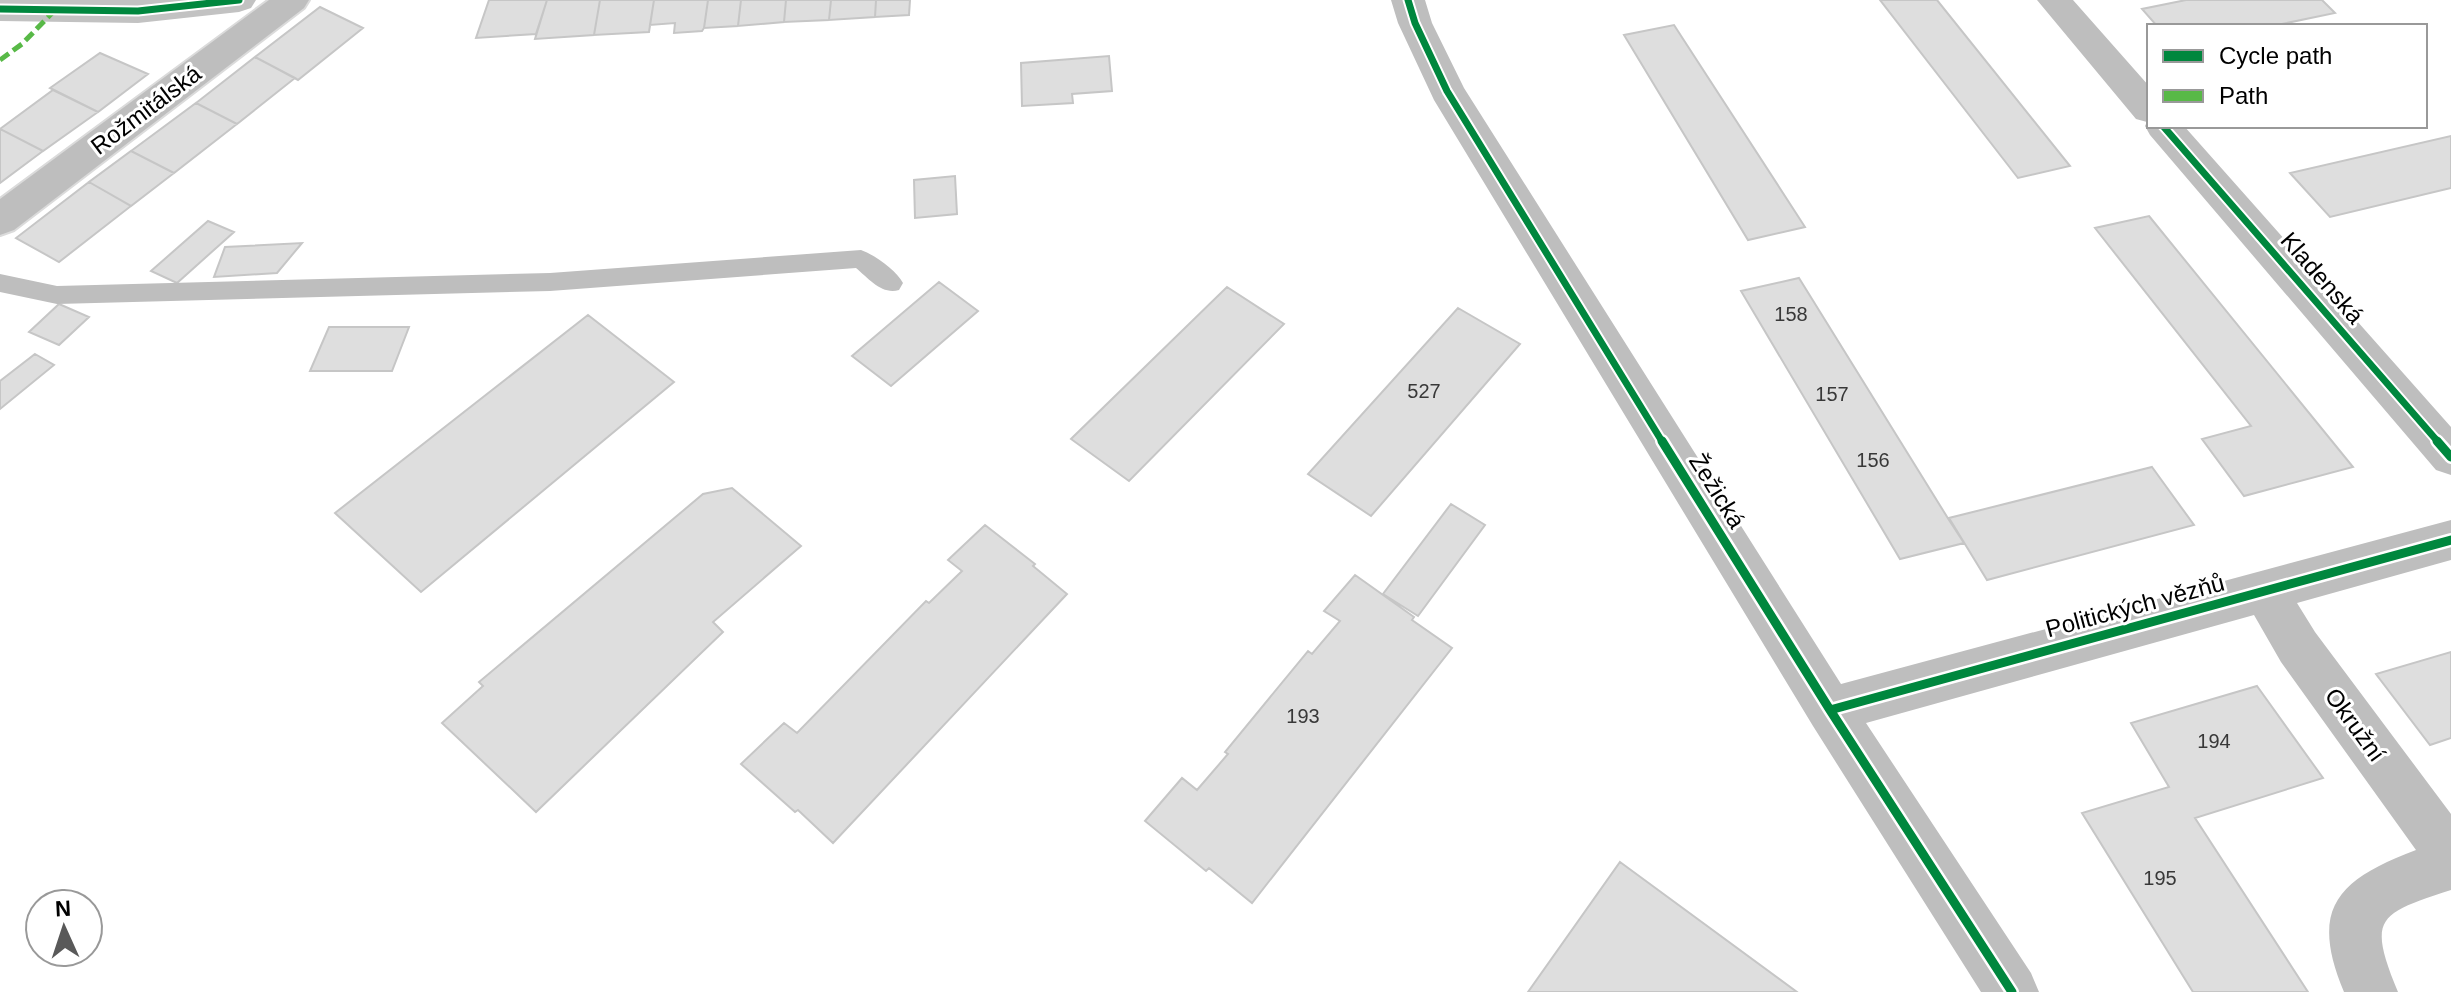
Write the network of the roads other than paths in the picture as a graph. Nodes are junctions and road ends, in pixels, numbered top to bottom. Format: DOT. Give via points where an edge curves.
graph roads {
  1 [pos="239,0"];
  2 [pos="292,0"];
  3 [pos="1408,0"];
  4 [pos="2054,0"];
  5 [pos="0,9"];
  6 [pos="2147,108"];
  7 [pos="2165,128"];
  8 [pos="0,220"];
  9 [pos="0,283"];
  10 [pos="891,283"];
  11 [pos="2451,457"];
  12 [pos="2451,540"];
  13 [pos="2265,591"];
  14 [pos="1830,710"];
  15 [pos="2451,856"];
  16 [pos="2451,864"];
  17 [pos="2012,992"];
  18 [pos="2371,992"];
  1 -- 5 [label="street" via="138,11"];
  2 -- 8 [label="street, Rožmitálská"];
  3 -- 14 [label="street, Žežická" via="1447,91"];
  4 -- 6 [label="street"];
  7 -- 11 [label="street, Kladenská"];
  9 -- 10 [label="lane" via="57,295 550,282 861,259"];
  12 -- 13 [label="street, Politických vězňů"];
  13 -- 14 [label="street, Politických vězňů"];
  13 -- 15 [label="street, Okružní" via="2298,647"];
  14 -- 17 [label="street, Žežická"];
  16 -- 18 [label="street" via="2386,886 2363,905 2352,931 2359,968"];
}
